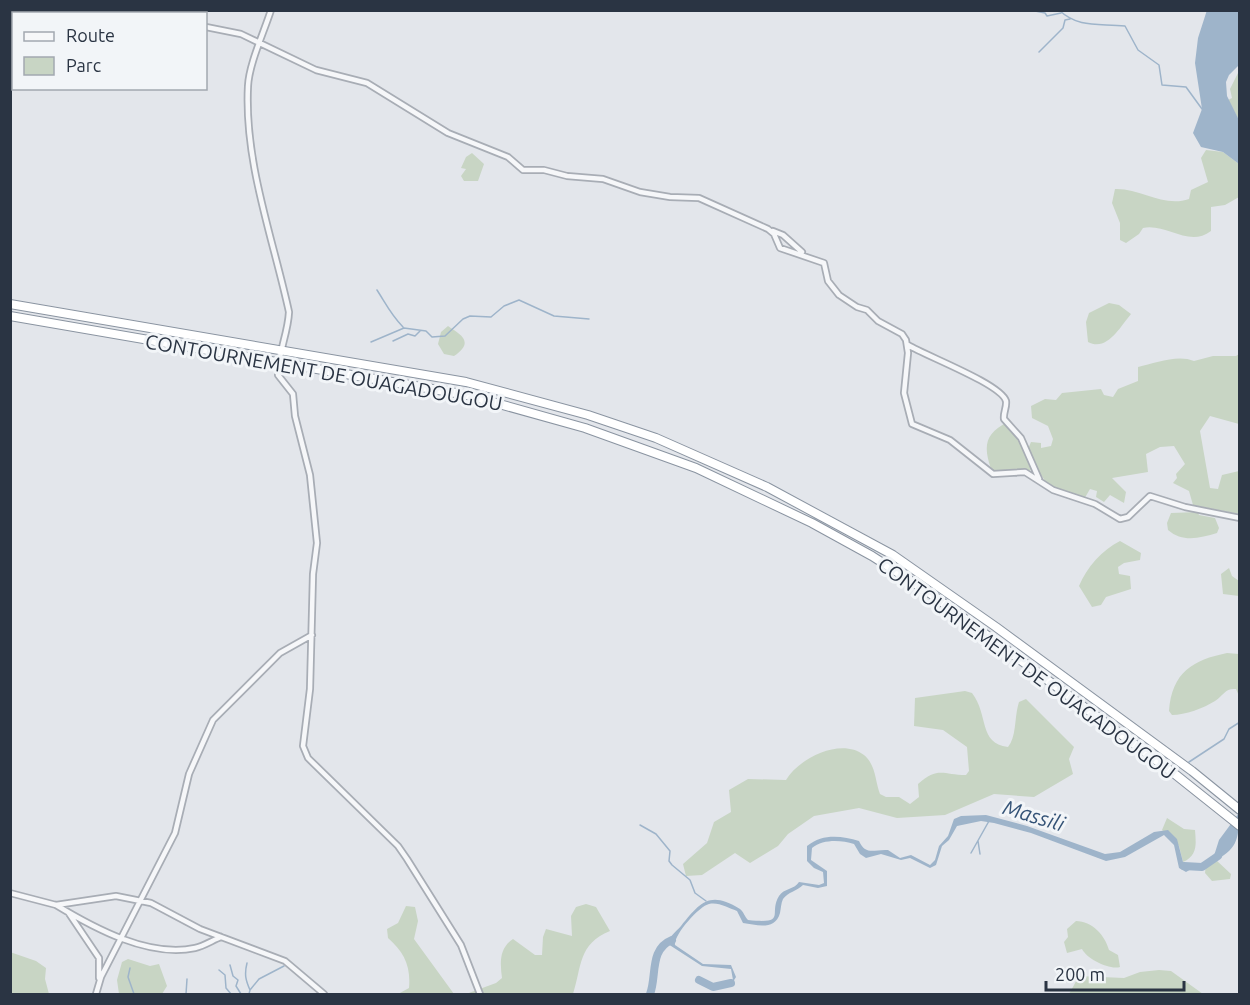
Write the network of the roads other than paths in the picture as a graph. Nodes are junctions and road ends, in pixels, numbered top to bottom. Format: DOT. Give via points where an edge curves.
graph roads {
  1 [pos="271,10"];
  2 [pos="207,27"];
  3 [pos="261,43"];
  4 [pos="768,228"];
  5 [pos="805,255"];
  6 [pos="10,304"];
  7 [pos="10,316"];
  8 [pos="908,345"];
  9 [pos="280,350"];
  10 [pos="278,362"];
  11 [pos="1040,481"];
  12 [pos="1239,518"];
  13 [pos="312,635"];
  14 [pos="1239,810"];
  15 [pos="1239,826"];
  16 [pos="10,893"];
  17 [pos="142,901"];
  18 [pos="56,905"];
  19 [pos="67,912"];
  20 [pos="221,937"];
  21 [pos="123,938"];
  22 [pos="99,981"];
  23 [pos="96,994"];
  24 [pos="324,994"];
  25 [pos="480,994"];
  1 -- 3 [label="street"];
  2 -- 3 [label="street" via="241,34"];
  3 -- 4 [label="street" via="316,70 367,83 430,123 508,157 523,170 603,179 640,192 699,198"];
  3 -- 9 [label="street" via="248,83 249,120 258,182 289,312 288,332"];
  4 -- 5 [label="street" via="783,235"];
  4 -- 5 [label="street" via="783,250"];
  5 -- 8 [label="street" via="824,263 828,281 839,295 902,334"];
  6 -- 9 [label="highway, CONTOURNEMENT DE OUAGADOUGOU"];
  7 -- 10 [label="highway, CONTOURNEMENT DE OUAGADOUGOU"];
  8 -- 11 [label="street" via="974,376 1002,394 1006,403 1004,419 1021,438"];
  8 -- 11 [label="street" via="904,393 912,424 950,440 993,474 1025,472"];
  9 -- 10 [label="street"];
  9 -- 14 [label="highway, CONTOURNEMENT DE OUAGADOUGOU" via="466,382 542,402 656,438 767,487 877,546 944,589 1192,771"];
  10 -- 13 [label="street" via="278,375 293,394 294,416 310,475 317,543"];
  10 -- 15 [label="highway, CONTOURNEMENT DE OUAGADOUGOU" via="456,392 523,410 634,444 756,495 872,556 931,594"];
  11 -- 12 [label="street" via="1120,519 1128,517 1150,496"];
  13 -- 17 [label="street" via="280,653 213,720 189,774 175,833"];
  13 -- 25 [label="street" via="305,752 398,846 462,945"];
  16 -- 18 [label="street"];
  17 -- 18 [label="street" via="116,896"];
  17 -- 20 [label="street"];
  17 -- 21 [label="street"];
  18 -- 19 [label="street"];
  19 -- 21 [label="street"];
  19 -- 22 [label="street" via="99,958"];
  20 -- 21 [label="street" via="185,949"];
  20 -- 24 [label="street" via="285,961"];
  21 -- 22 [label="street"];
  22 -- 23 [label="street"];
}
